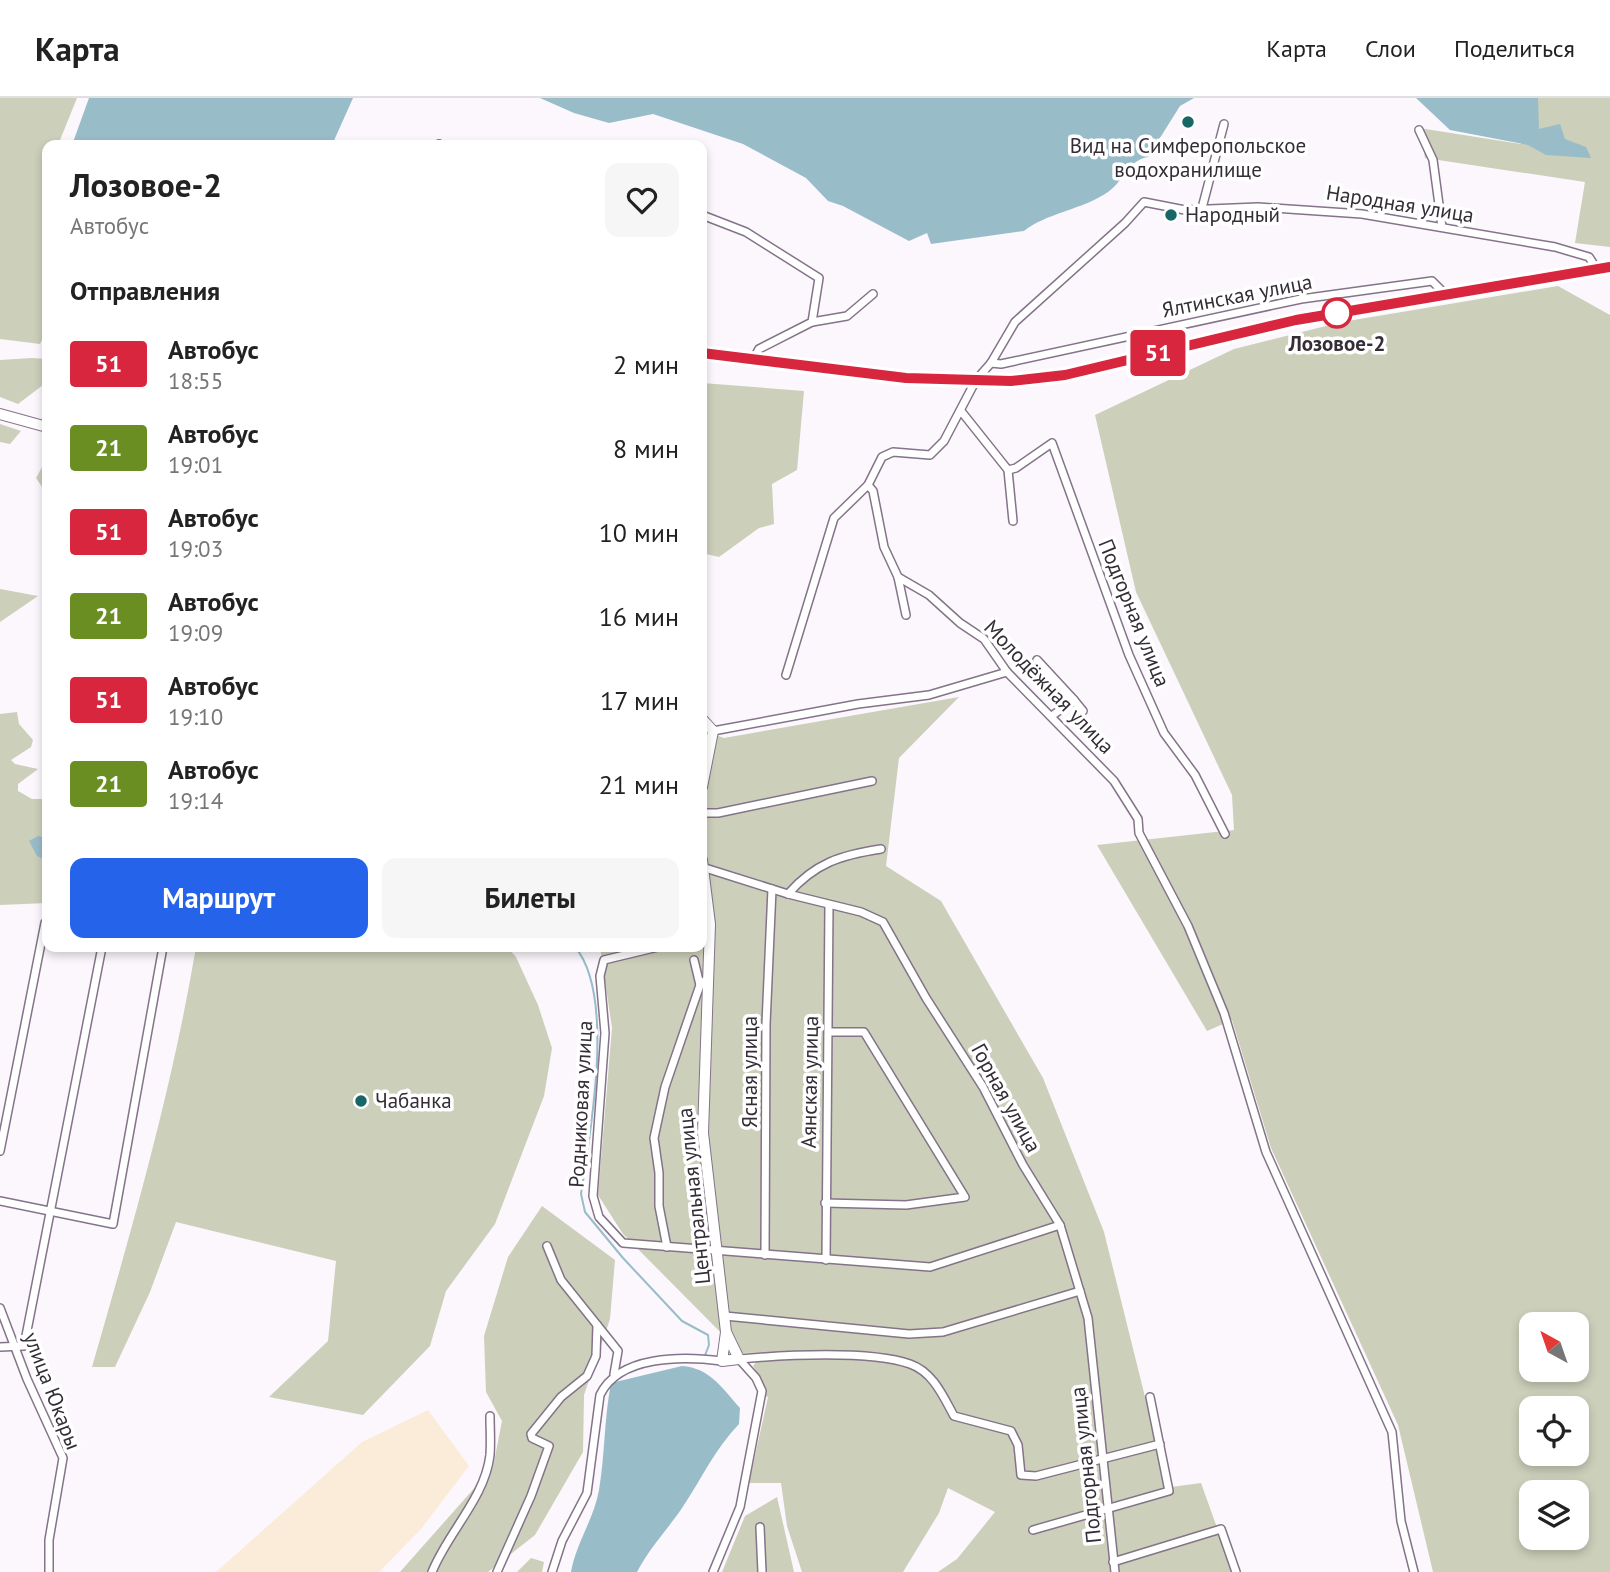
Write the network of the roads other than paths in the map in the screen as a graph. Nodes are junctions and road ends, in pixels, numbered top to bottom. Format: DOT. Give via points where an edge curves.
graph roads {
  1 [pos="1224,124"];
  2 [pos="1419,130"];
  3 [pos="1202,208"];
  4 [pos="707,217"];
  5 [pos="1442,227"];
  6 [pos="1610,267"];
  7 [pos="1596,268"];
  8 [pos="873,294"];
  9 [pos="1445,294"];
  10 [pos="812,322"];
  11 [pos="707,354"];
  12 [pos="753,360"];
  13 [pos="991,363"];
  14 [pos="976,380"];
  15 [pos="961,411"];
  16 [pos="0,414"];
  17 [pos="42,426"];
  18 [pos="1008,470"];
  19 [pos="868,485"];
  20 [pos="1013,521"];
  21 [pos="898,577"];
  22 [pos="906,615"];
  23 [pos="1037,660"];
  24 [pos="1007,672"];
  25 [pos="786,675"];
  26 [pos="1074,700"];
  27 [pos="1083,711"];
  28 [pos="1052,716"];
  29 [pos="707,724"];
  30 [pos="713,731"];
  31 [pos="707,762"];
  32 [pos="872,781"];
  33 [pos="707,813"];
  34 [pos="1225,834"];
  35 [pos="881,849"];
  36 [pos="707,866"];
  37 [pos="772,889"];
  38 [pos="788,894"];
  39 [pos="829,905"];
  40 [pos="42,938"];
  41 [pos="707,949"];
  42 [pos="101,952"];
  43 [pos="162,952"];
  44 [pos="637,952"];
  45 [pos="694,960"];
  46 [pos="709,977"];
  47 [pos="700,985"];
  48 [pos="829,1032"];
  49 [pos="0,1151"];
  50 [pos="0,1201"];
  51 [pos="825,1202"];
  52 [pos="51,1209"];
  53 [pos="1060,1225"];
  54 [pos="547,1246"];
  55 [pos="667,1247"];
  56 [pos="719,1252"];
  57 [pos="765,1255"];
  58 [pos="826,1260"];
  59 [pos="1080,1291"];
  60 [pos="0,1308"];
  61 [pos="725,1316"];
  62 [pos="597,1325"];
  63 [pos="726,1332"];
  64 [pos="16,1345"];
  65 [pos="0,1347"];
  66 [pos="1092,1354"];
  67 [pos="739,1359"];
  68 [pos="722,1360"];
  69 [pos="614,1374"];
  70 [pos="1150,1397"];
  71 [pos="490,1416"];
  72 [pos="1160,1444"];
  73 [pos="1102,1460"];
  74 [pos="1107,1510"];
  75 [pos="760,1527"];
  76 [pos="1033,1530"];
  77 [pos="1113,1562"];
  78 [pos="712,1570"];
  79 [pos="49,1572"];
  80 [pos="432,1572"];
  81 [pos="497,1572"];
  82 [pos="552,1572"];
  83 [pos="762,1572"];
  84 [pos="1115,1572"];
  85 [pos="1236,1572"];
  86 [pos="1414,1572"];
  1 -- 3 [label="street"];
  2 -- 5 [label="street" via="1433,160"];
  3 -- 5 [label="street, Народная улица" via="1307,208"];
  3 -- 13 [label="street, Народная улица" via="1166,209 1144,202 1015,322"];
  4 -- 10 [label="street" via="755,237 820,278"];
  5 -- 7 [label="street, Народная улица" via="1555,247 1589,257"];
  6 -- 7 [label="main road"];
  7 -- 9 [label="main road"];
  8 -- 10 [label="street" via="847,316"];
  9 -- 13 [label="street, Ялтинская улица" via="1432,281 1301,299 1000,365"];
  9 -- 14 [label="main road" via="1296,320 1065,375"];
  10 -- 12 [label="street" via="759,349"];
  11 -- 12 [label="main road"];
  12 -- 14 [label="main road" via="906,378"];
  13 -- 14 [label="street, Народная улица"];
  14 -- 15 [label="street, Народная улица"];
  15 -- 18 [label="street"];
  15 -- 19 [label="street, Народная улица" via="930,455 887,453"];
  16 -- 17 [label="main road"];
  18 -- 20 [label="street"];
  18 -- 34 [label="street, Подгорная улица" via="1052,443 1129,655 1164,733 1195,775"];
  19 -- 21 [label="street" via="884,547"];
  19 -- 25 [label="street" via="834,517"];
  21 -- 22 [label="street"];
  21 -- 24 [label="street, Молодёжная улица" via="929,595 984,639"];
  23 -- 26 [label="street"];
  24 -- 28 [label="street, Молодёжная улица"];
  24 -- 30 [label="street" via="929,695"];
  26 -- 27 [label="street"];
  26 -- 28 [label="street"];
  28 -- 86 [label="street, Молодёжная улица" via="1114,781 1138,819 1139,832 1188,926 1224,1013 1266,1152 1392,1432 1401,1521"];
  29 -- 30 [label="main road"];
  30 -- 31 [label="main road"];
  32 -- 33 [label="street"];
  35 -- 38 [label="street" via="824,862"];
  36 -- 37 [label="street, Горная улица"];
  37 -- 38 [label="street, Горная улица"];
  37 -- 57 [label="street, Ясная улица"];
  38 -- 39 [label="street, Горная улица"];
  39 -- 48 [label="street, Аянская улица"];
  39 -- 53 [label="street, Горная улица" via="883,922"];
  40 -- 49 [label="street"];
  41 -- 46 [label="main road, Центральная улица"];
  42 -- 52 [label="street"];
  43 -- 52 [label="street" via="113,1224"];
  44 -- 55 [label="street, Родниковая улица" via="604,960 600,976 605,1033 593,1196 599,1217 623,1243"];
  45 -- 47 [label="street"];
  46 -- 47 [label="street"];
  46 -- 56 [label="main road, Центральная улица" via="703,1133"];
  47 -- 55 [label="street" via="665,1087 654,1139"];
  48 -- 51 [label="street, Аянская улица"];
  48 -- 51 [label="street" via="864,1032 965,1197 906,1205"];
  50 -- 52 [label="street"];
  51 -- 58 [label="street, Аянская улица"];
  52 -- 64 [label="street" via="24,1346"];
  53 -- 58 [label="street, Родниковая улица" via="930,1267"];
  53 -- 59 [label="street, Горная улица"];
  54 -- 62 [label="street" via="561,1280"];
  55 -- 56 [label="street, Родниковая улица"];
  56 -- 57 [label="street, Родниковая улица"];
  56 -- 61 [label="main road, Центральная улица"];
  57 -- 58 [label="street, Родниковая улица"];
  59 -- 61 [label="street" via="943,1332 909,1334"];
  59 -- 66 [label="street, Горная улица"];
  60 -- 64 [label="street, улица Юкары"];
  61 -- 63 [label="main road, Центральная улица"];
  62 -- 69 [label="street" via="618,1351"];
  62 -- 81 [label="street" via="596,1356 587,1376 561,1397 531,1434 549,1446"];
  63 -- 67 [label="main road, Центральная улица"];
  63 -- 68 [label="main road"];
  64 -- 65 [label="street"];
  64 -- 79 [label="street, улица Юкары" via="63,1458 49,1540"];
  66 -- 73 [label="street, Подгорная улица"];
  67 -- 68 [label="main road"];
  67 -- 73 [label="street" via="789,1354 912,1364 935,1381 954,1416 1011,1431 1018,1445 1021,1475 1036,1476"];
  67 -- 78 [label="street" via="762,1391 740,1507"];
  68 -- 69 [label="street" via="700,1358"];
  69 -- 82 [label="street" via="600,1395 587,1493"];
  70 -- 72 [label="street"];
  71 -- 80 [label="street" via="490,1455 481,1486"];
  72 -- 73 [label="street"];
  72 -- 74 [label="street" via="1169,1491"];
  73 -- 74 [label="street, Подгорная улица"];
  74 -- 76 [label="street"];
  74 -- 77 [label="street, Подгорная улица"];
  75 -- 83 [label="street"];
  77 -- 84 [label="street, Подгорная улица"];
  77 -- 85 [label="street" via="1221,1529"];
}
